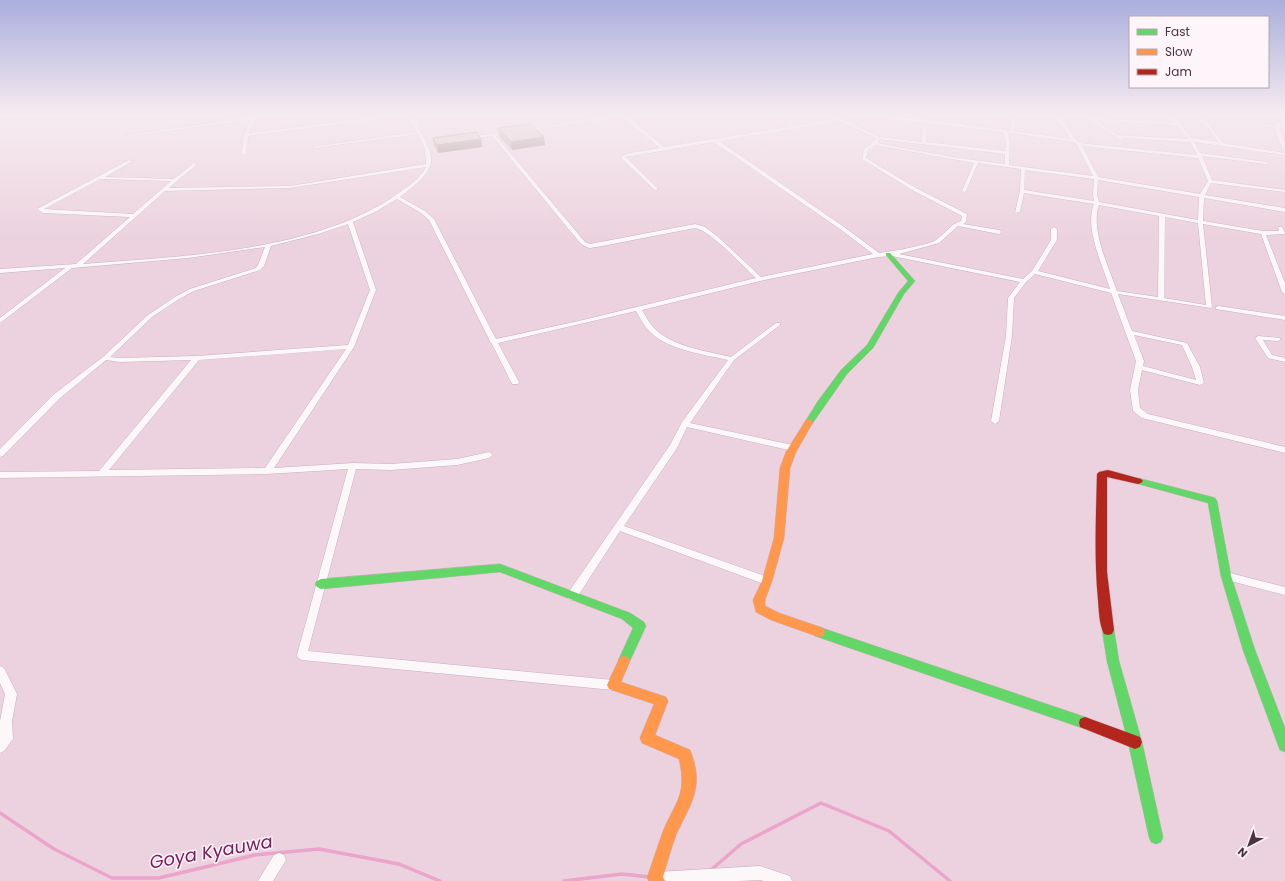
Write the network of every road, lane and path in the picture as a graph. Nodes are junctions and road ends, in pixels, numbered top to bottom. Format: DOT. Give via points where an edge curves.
graph roads {
  1 [pos="427,157"];
  2 [pos="511,157"];
  3 [pos="624,157"];
  4 [pos="740,157"];
  5 [pos="864,157"];
  6 [pos="953,157"];
  7 [pos="1007,157"];
  8 [pos="1085,157"];
  9 [pos="1201,157"];
  10 [pos="1217,157"];
  11 [pos="131,160"];
  12 [pos="977,161"];
  13 [pos="1266,163"];
  14 [pos="194,164"];
  15 [pos="427,165"];
  16 [pos="1007,166"];
  17 [pos="1023,168"];
  18 [pos="97,178"];
  19 [pos="1096,178"];
  20 [pos="176,180"];
  21 [pos="1210,181"];
  22 [pos="655,189"];
  23 [pos="164,190"];
  24 [pos="964,191"];
  25 [pos="1022,191"];
  26 [pos="1285,191"];
  27 [pos="1202,195"];
  28 [pos="397,197"];
  29 [pos="1097,203"];
  30 [pos="1285,210"];
  31 [pos="1017,212"];
  32 [pos="1162,214"];
  33 [pos="134,216"];
  34 [pos="1200,221"];
  35 [pos="350,222"];
  36 [pos="957,224"];
  37 [pos="1280,228"];
  38 [pos="1054,229"];
  39 [pos="999,232"];
  40 [pos="1263,233"];
  41 [pos="268,246"];
  42 [pos="890,254"];
  43 [pos="878,255"];
  44 [pos="74,266"];
  45 [pos="0,271"];
  46 [pos="1034,272"];
  47 [pos="760,279"];
  48 [pos="1024,282"];
  49 [pos="1114,292"];
  50 [pos="1285,292"];
  51 [pos="1161,300"];
  52 [pos="638,308"];
  53 [pos="1218,308"];
  54 [pos="1285,318"];
  55 [pos="0,321"];
  56 [pos="778,324"];
  57 [pos="1129,332"];
  58 [pos="1278,339"];
  59 [pos="493,342"];
  60 [pos="351,347"];
  61 [pos="105,358"];
  62 [pos="197,358"];
  63 [pos="732,359"];
  64 [pos="1285,360"];
  65 [pos="1139,367"];
  66 [pos="515,382"];
  67 [pos="995,421"];
  68 [pos="685,424"];
  69 [pos="792,448"];
  70 [pos="1285,450"];
  71 [pos="0,454"];
  72 [pos="489,455"];
  73 [pos="353,466"];
  74 [pos="267,471"];
  75 [pos="101,474"];
  76 [pos="0,475"];
  77 [pos="618,527"];
  78 [pos="1226,576"];
  79 [pos="767,581"];
  80 [pos="321,584"];
  81 [pos="1285,591"];
  82 [pos="572,596"];
  83 [pos="0,671"];
  84 [pos="613,685"];
  85 [pos="1135,742"];
  86 [pos="1285,745"];
  87 [pos="0,747"];
  88 [pos="1156,837"];
  89 [pos="279,860"];
  90 [pos="657,880"];
  91 [pos="265,881"];
  92 [pos="785,881"];
  1 -- 15 [label="street"];
  2 -- 47 [label="street" via="582,244 597,246 695,226 703,228 715,237"];
  3 -- 22 [label="street"];
  4 -- 43 [label="street"];
  5 -- 36 [label="street" via="914,189 965,215 963,222"];
  6 -- 12 [label="street"];
  7 -- 16 [label="street"];
  8 -- 19 [label="street"];
  9 -- 21 [label="street"];
  10 -- 13 [label="street"];
  11 -- 18 [label="street"];
  12 -- 16 [label="street"];
  12 -- 24 [label="street"];
  14 -- 20 [label="street"];
  15 -- 23 [label="street" via="290,187"];
  15 -- 28 [label="street" via="423,176"];
  16 -- 17 [label="street"];
  17 -- 19 [label="street"];
  17 -- 25 [label="street"];
  18 -- 20 [label="street"];
  18 -- 33 [label="street" via="40,209"];
  19 -- 27 [label="street"];
  19 -- 29 [label="street"];
  20 -- 23 [label="street"];
  21 -- 26 [label="street"];
  21 -- 27 [label="street"];
  23 -- 33 [label="street"];
  25 -- 29 [label="street"];
  25 -- 31 [label="street"];
  27 -- 30 [label="street"];
  27 -- 34 [label="street"];
  28 -- 35 [label="street"];
  28 -- 59 [label="street" via="431,219"];
  29 -- 32 [label="street"];
  29 -- 49 [label="street" via="1094,223 1096,237"];
  32 -- 34 [label="street"];
  32 -- 51 [label="street"];
  33 -- 44 [label="street"];
  34 -- 40 [label="street"];
  34 -- 51 [label="street" via="1209,307"];
  35 -- 41 [label="street"];
  35 -- 60 [label="street" via="373,290"];
  36 -- 39 [label="street"];
  36 -- 42 [label="street" via="937,242"];
  37 -- 40 [label="street" via="1282,233 1279,234"];
  38 -- 46 [label="street" via="1054,240"];
  40 -- 50 [label="street"];
  41 -- 44 [label="street" via="176,258"];
  41 -- 61 [label="street" via="258,269 192,290 177,298 150,316"];
  42 -- 43 [label="street"];
  42 -- 48 [label="street"];
  42 -- 69 [label="street" via="912,281 901,293 870,346 844,372"];
  43 -- 47 [label="street"];
  44 -- 45 [label="street"];
  44 -- 55 [label="street"];
  46 -- 48 [label="street"];
  46 -- 49 [label="street"];
  47 -- 52 [label="street"];
  48 -- 67 [label="street" via="1011,298"];
  49 -- 51 [label="street"];
  49 -- 57 [label="street"];
  52 -- 59 [label="street"];
  52 -- 63 [label="street" via="652,330 665,339 687,348"];
  53 -- 54 [label="street"];
  56 -- 63 [label="street"];
  57 -- 65 [label="street" via="1140,361"];
  57 -- 65 [label="street" via="1186,344 1200,383"];
  58 -- 64 [label="street" via="1258,338 1270,357"];
  59 -- 66 [label="street"];
  60 -- 62 [label="street"];
  60 -- 74 [label="street"];
  61 -- 62 [label="street"];
  61 -- 71 [label="street" via="56,397"];
  62 -- 75 [label="street"];
  63 -- 68 [label="street"];
  65 -- 70 [label="street" via="1134,390 1136,409 1141,414"];
  68 -- 69 [label="street"];
  68 -- 77 [label="street" via="674,446"];
  69 -- 79 [label="street" via="785,468 779,538"];
  72 -- 73 [label="street" via="456,462 391,467"];
  73 -- 74 [label="street"];
  73 -- 80 [label="street"];
  74 -- 75 [label="street"];
  75 -- 76 [label="street"];
  77 -- 79 [label="street"];
  77 -- 82 [label="street"];
  78 -- 81 [label="street"];
  78 -- 85 [label="street" via="1212,500 1108,473 1102,474 1103,605 1113,661"];
  78 -- 86 [label="street" via="1249,650"];
  79 -- 85 [label="street" via="759,600 760,609 775,617 1059,713"];
  80 -- 82 [label="street" via="500,568"];
  80 -- 84 [label="street" via="302,655"];
  82 -- 84 [label="street" via="626,616 640,626"];
  83 -- 87 [label="street" via="11,694 6,721 7,739"];
  84 -- 90 [label="street" via="662,701 647,738 685,755 690,774 688,796 669,835 655,878"];
  85 -- 88 [label="street"];
  89 -- 91 [label="street"];
  90 -- 92 [label="street" via="760,873"];
}
